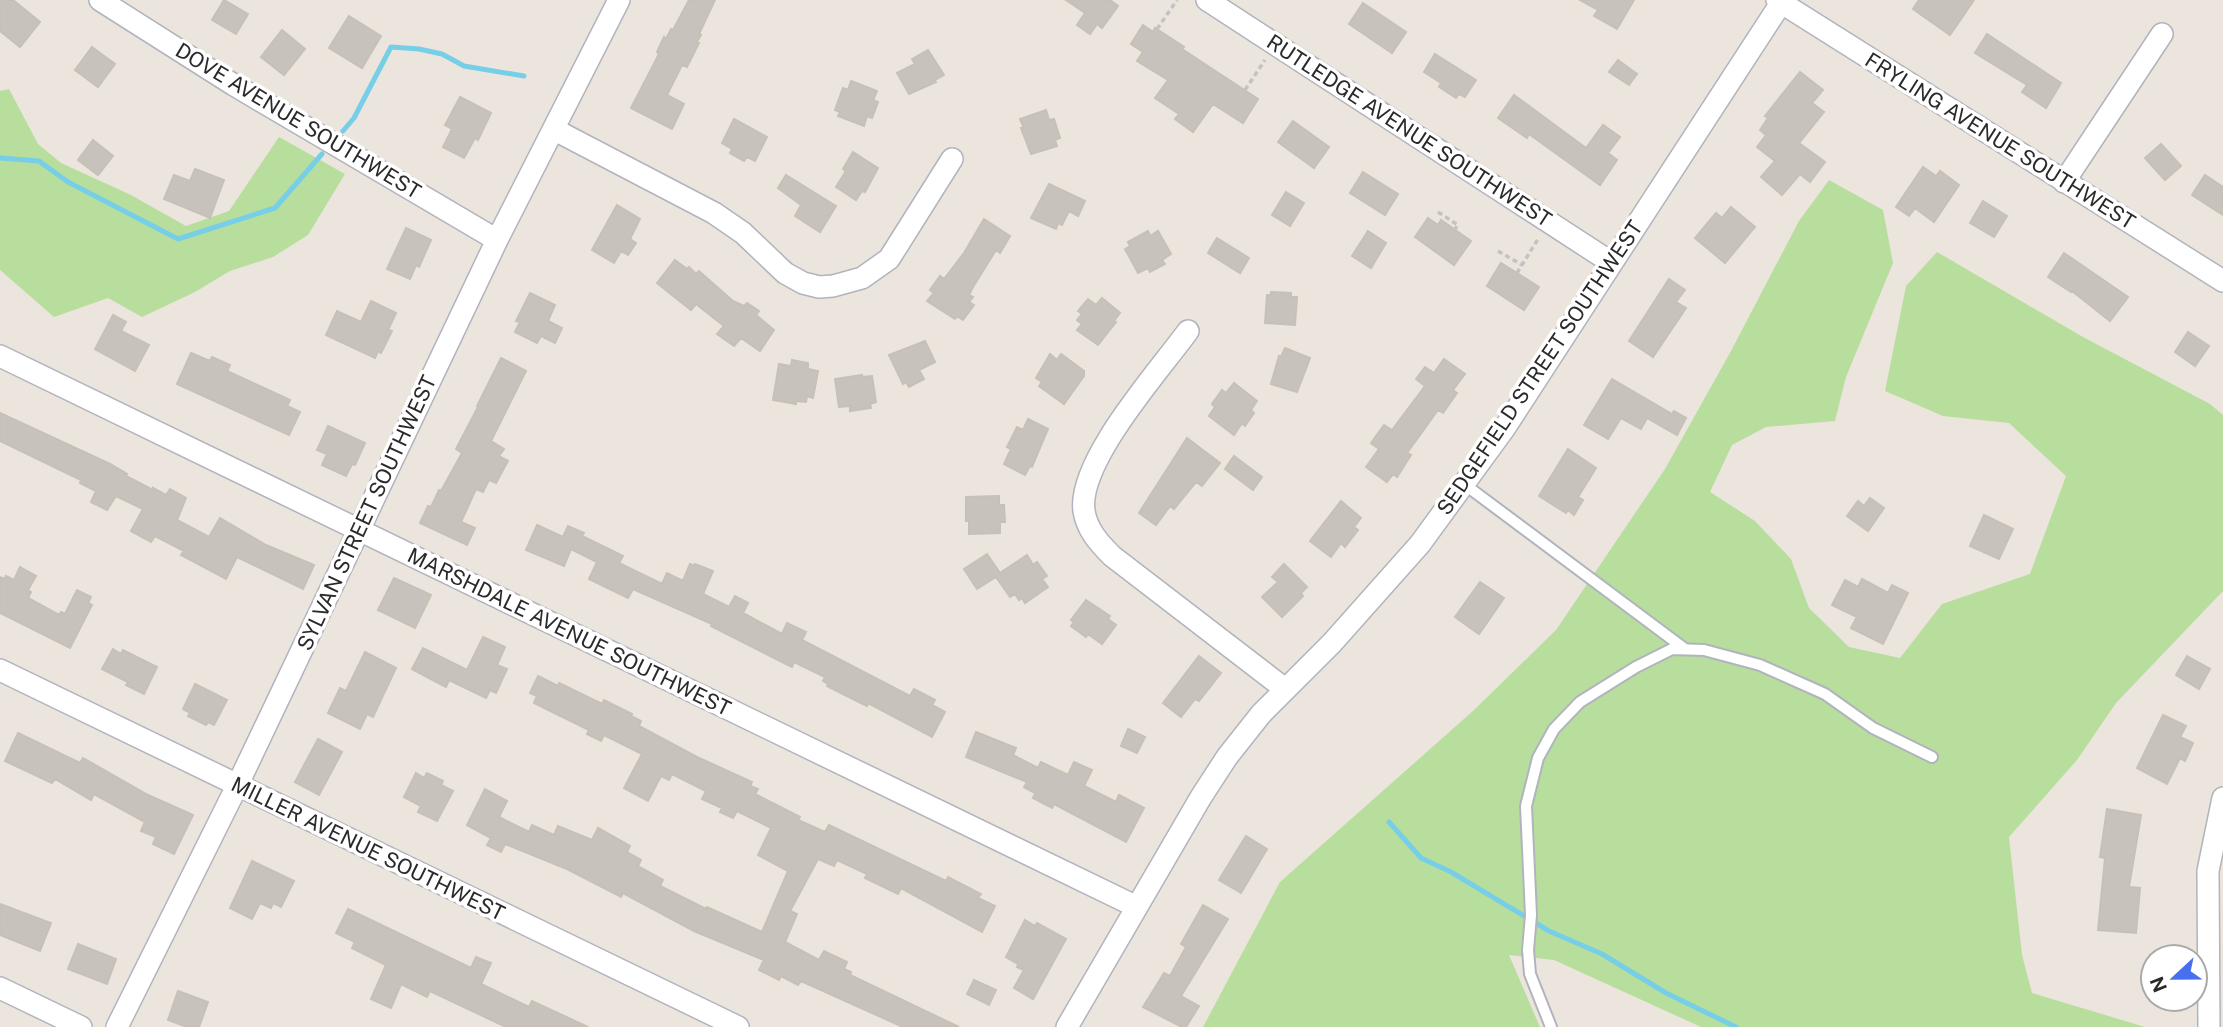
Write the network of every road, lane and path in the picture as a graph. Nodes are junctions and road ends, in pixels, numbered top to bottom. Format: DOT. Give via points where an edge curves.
graph roads {
  1 [pos="100,0"];
  2 [pos="619,0"];
  3 [pos="1177,0"];
  4 [pos="1206,0"];
  5 [pos="1779,1"];
  6 [pos="1157,29"];
  7 [pos="2162,34"];
  8 [pos="1275,45"];
  9 [pos="1245,90"];
  10 [pos="555,130"];
  11 [pos="952,159"];
  12 [pos="2064,181"];
  13 [pos="1438,212"];
  14 [pos="1550,222"];
  15 [pos="1455,229"];
  16 [pos="497,240"];
  17 [pos="1498,251"];
  18 [pos="1612,263"];
  19 [pos="1522,265"];
  20 [pos="1517,273"];
  21 [pos="2223,281"];
  22 [pos="1188,331"];
  23 [pos="0,356"];
  24 [pos="1464,484"];
  25 [pos="358,530"];
  26 [pos="1685,649"];
  27 [pos="0,670"];
  28 [pos="1286,690"];
  29 [pos="1932,757"];
  30 [pos="237,786"];
  31 [pos="2223,798"];
  32 [pos="1137,907"];
  33 [pos="0,988"];
  34 [pos="2212,1026"];
  35 [pos="81,1027"];
  36 [pos="117,1027"];
  37 [pos="738,1027"];
  38 [pos="1067,1027"];
  39 [pos="1551,1027"];
  1 -- 16 [label="street, DOVE AVENUE SOUTHWEST"];
  2 -- 10 [label="street, SYLVAN STREET SOUTHWEST"];
  3 -- 6 [label="path"];
  4 -- 8 [label="street, RUTLEDGE AVENUE SOUTHWEST"];
  5 -- 12 [label="street, FRYLING AVENUE SOUTHWEST"];
  5 -- 18 [label="street, SEDGEFIELD STREET SOUTHWEST"];
  7 -- 12 [label="street"];
  8 -- 9 [label="path"];
  8 -- 14 [label="street, RUTLEDGE AVENUE SOUTHWEST"];
  10 -- 11 [label="street" via="714,213 785,273 819,287 862,278 889,260"];
  10 -- 16 [label="street, SYLVAN STREET SOUTHWEST"];
  12 -- 21 [label="street, FRYLING AVENUE SOUTHWEST"];
  13 -- 15 [label="path" via="1458,225"];
  14 -- 18 [label="street, RUTLEDGE AVENUE SOUTHWEST"];
  14 -- 19 [label="path"];
  16 -- 25 [label="street, SYLVAN STREET SOUTHWEST"];
  17 -- 19 [label="path"];
  18 -- 24 [label="street, SEDGEFIELD STREET SOUTHWEST"];
  19 -- 20 [label="path"];
  22 -- 28 [label="street" via="1093,464 1086,481 1084,511 1095,540 1112,556"];
  23 -- 25 [label="street, MARSHDALE AVENUE SOUTHWEST"];
  24 -- 26 [label="lane"];
  24 -- 28 [label="street, SEDGEFIELD STREET SOUTHWEST" via="1420,544"];
  25 -- 30 [label="street, SYLVAN STREET SOUTHWEST"];
  25 -- 32 [label="street, MARSHDALE AVENUE SOUTHWEST"];
  26 -- 29 [label="lane" via="1704,650 1770,670 1825,694 1873,728"];
  26 -- 39 [label="lane" via="1672,649 1636,667 1580,702 1554,729 1538,758 1526,806 1528,950 1530,974"];
  27 -- 30 [label="street, MILLER AVENUE SOUTHWEST"];
  28 -- 32 [label="street, SEDGEFIELD STREET SOUTHWEST" via="1227,757"];
  30 -- 36 [label="street, SYLVAN STREET SOUTHWEST"];
  30 -- 37 [label="street, MILLER AVENUE SOUTHWEST"];
  31 -- 34 [label="street" via="2208,871"];
  32 -- 38 [label="street, SEDGEFIELD STREET SOUTHWEST"];
  33 -- 35 [label="street"];
}
